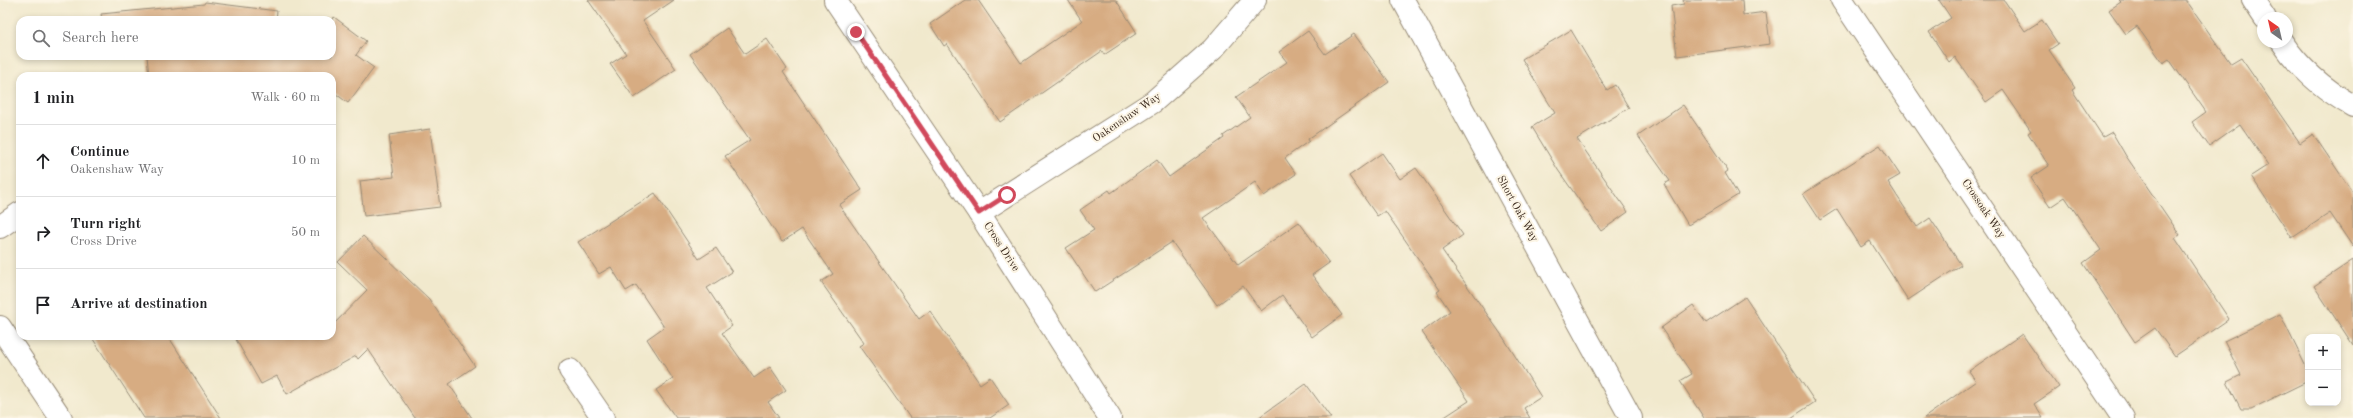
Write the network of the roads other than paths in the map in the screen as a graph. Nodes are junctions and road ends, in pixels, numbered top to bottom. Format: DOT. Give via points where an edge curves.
graph roads {
  1 [pos="835,0"];
  2 [pos="1255,0"];
  3 [pos="1403,0"];
  4 [pos="1842,0"];
  5 [pos="2253,0"];
  6 [pos="2261,12"];
  7 [pos="2287,48"];
  8 [pos="2353,106"];
  9 [pos="979,213"];
  10 [pos="16,216"];
  11 [pos="0,227"];
  12 [pos="0,327"];
  13 [pos="570,370"];
  14 [pos="61,418"];
  15 [pos="602,418"];
  16 [pos="1110,418"];
  17 [pos="1631,418"];
  18 [pos="2123,418"];
  1 -- 9 [label="street, Cross Drive"];
  2 -- 9 [label="street, Oakenshaw Way" via="1213,49 1153,102"];
  3 -- 17 [label="street, Short Oak Way"];
  4 -- 18 [label="street, Crossoak Way"];
  5 -- 6 [label="street"];
  7 -- 8 [label="street" via="2309,74 2337,97"];
  9 -- 16 [label="street, Cross Drive"];
  10 -- 11 [label="street"];
  12 -- 14 [label="street"];
  13 -- 15 [label="street"];
}
